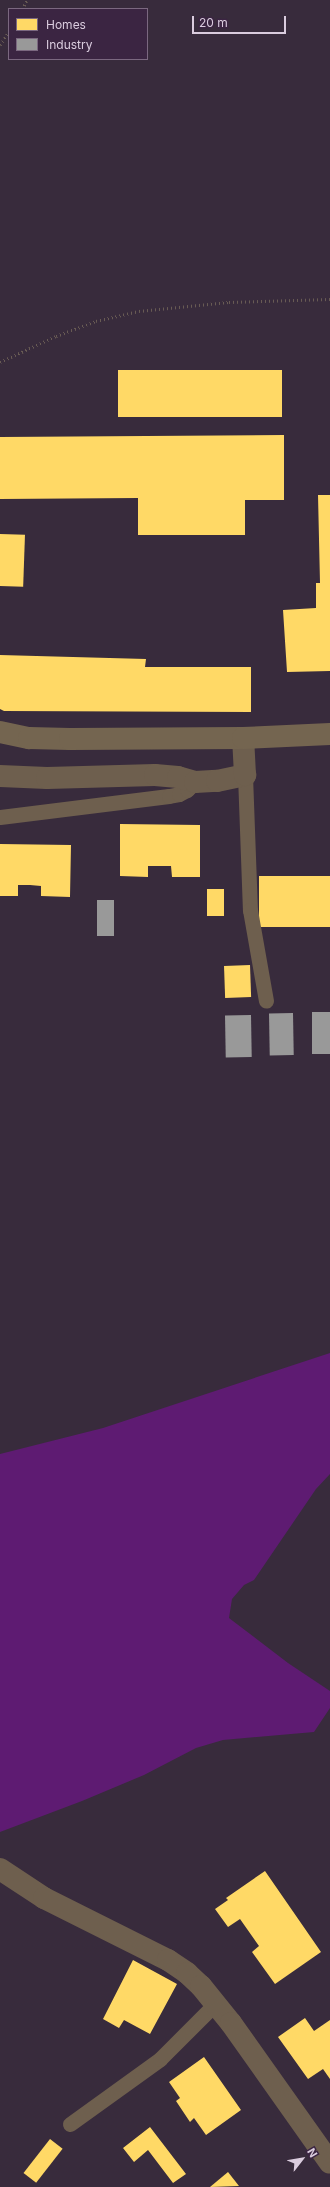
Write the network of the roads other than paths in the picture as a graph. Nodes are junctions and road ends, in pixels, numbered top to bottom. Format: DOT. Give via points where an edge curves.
graph roads {
  1 [pos="0,732"];
  2 [pos="330,734"];
  3 [pos="243,738"];
  4 [pos="245,775"];
  5 [pos="0,776"];
  6 [pos="195,782"];
  7 [pos="0,817"];
  8 [pos="266,1001"];
  9 [pos="0,1870"];
  10 [pos="216,2003"];
  11 [pos="70,2124"];
  12 [pos="330,2163"];
  1 -- 3 [label="street" via="29,738"];
  2 -- 3 [label="street"];
  3 -- 4 [label="street"];
  4 -- 6 [label="street"];
  4 -- 8 [label="lane" via="250,910"];
  5 -- 6 [label="street" via="47,778 155,775"];
  6 -- 7 [label="lane" via="183,792 169,796"];
  9 -- 10 [label="street" via="44,1898 168,1960 187,1973"];
  10 -- 11 [label="lane" via="160,2059"];
  10 -- 12 [label="street"];
}
